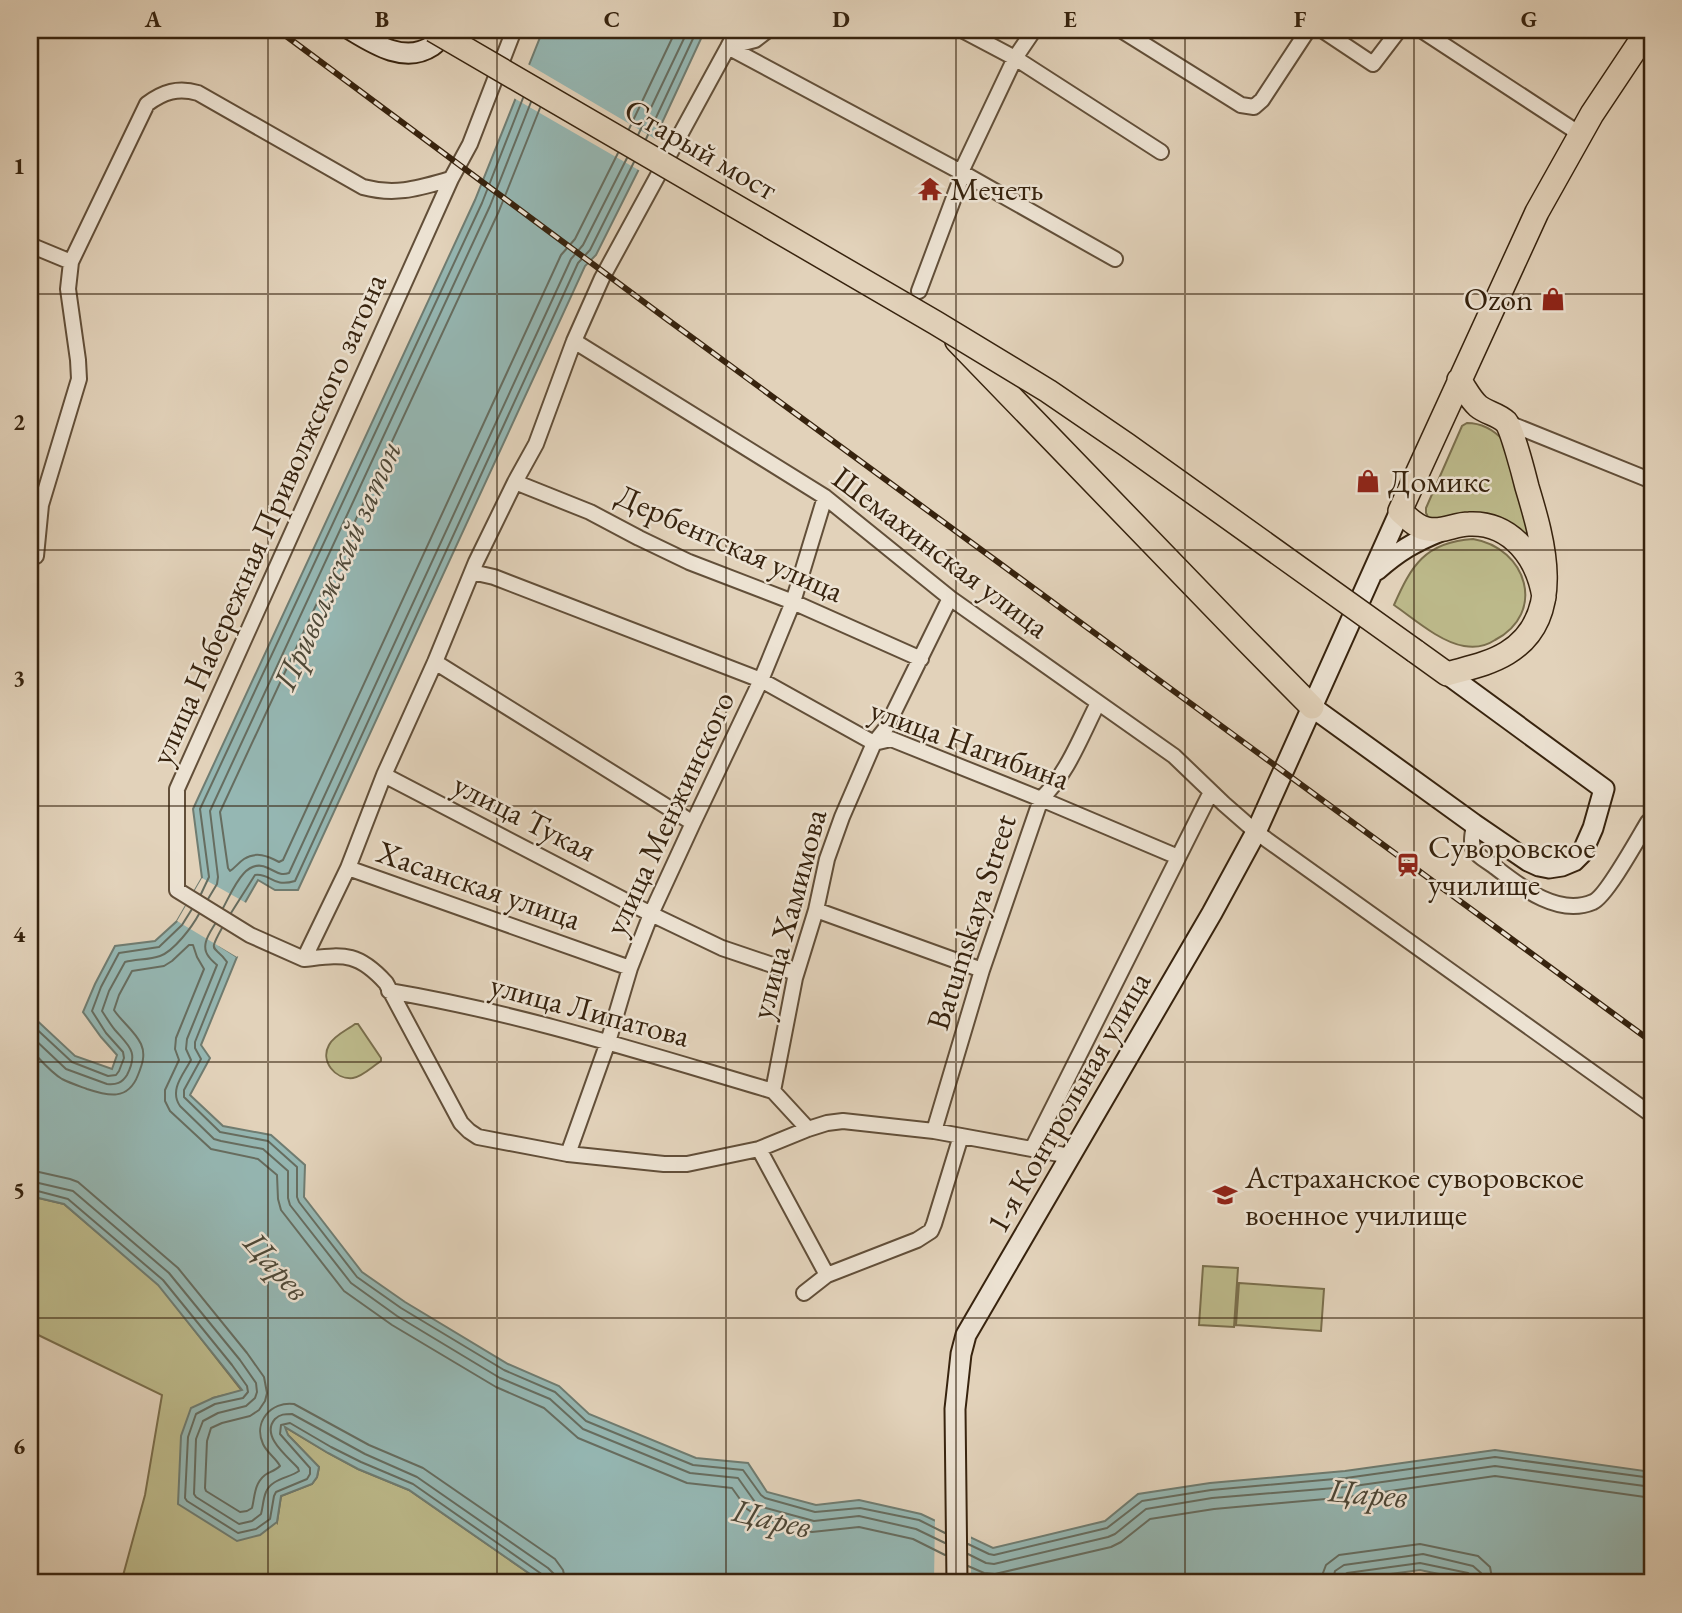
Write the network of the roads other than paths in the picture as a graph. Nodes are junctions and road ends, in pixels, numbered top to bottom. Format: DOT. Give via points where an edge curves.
graph roads {
  1 [pos="351,30"];
  2 [pos="433,30"];
  3 [pos="447,30"];
  4 [pos="514,30"];
  5 [pos="737,30"];
  6 [pos="768,30"];
  7 [pos="962,30"];
  8 [pos="1034,30"];
  9 [pos="1121,30"];
  10 [pos="1308,30"];
  11 [pos="1322,30"];
  12 [pos="1399,30"];
  13 [pos="1421,30"];
  14 [pos="1647,30"];
  15 [pos="728,47"];
  16 [pos="1015,58"];
  17 [pos="1580,134"];
  18 [pos="1161,152"];
  19 [pos="961,172"];
  20 [pos="451,179"];
  21 [pos="30,245"];
  22 [pos="1115,259"];
  23 [pos="71,262"];
  24 [pos="919,291"];
  25 [pos="936,323"];
  26 [pos="574,341"];
  27 [pos="1459,380"];
  28 [pos="1506,422"];
  29 [pos="1652,481"];
  30 [pos="515,482"];
  31 [pos="825,497"];
  32 [pos="1400,511"];
  33 [pos="1441,531"];
  34 [pos="36,556"];
  35 [pos="472,572"];
  36 [pos="1371,576"];
  37 [pos="1544,597"];
  38 [pos="950,598"];
  39 [pos="793,601"];
  40 [pos="921,659"];
  41 [pos="435,662"];
  42 [pos="1447,674"];
  43 [pos="761,680"];
  44 [pos="1098,703"];
  45 [pos="1312,706"];
  46 [pos="874,743"];
  47 [pos="384,775"];
  48 [pos="1211,792"];
  49 [pos="1041,799"];
  50 [pos="1652,819"];
  51 [pos="693,823"];
  52 [pos="1474,824"];
  53 [pos="1256,832"];
  54 [pos="1178,857"];
  55 [pos="348,868"];
  56 [pos="816,910"];
  57 [pos="651,914"];
  58 [pos="304,959"];
  59 [pos="630,968"];
  60 [pos="982,970"];
  61 [pos="796,973"];
  62 [pos="389,991"];
  63 [pos="608,1042"];
  64 [pos="773,1091"];
  65 [pos="1652,1115"];
  66 [pos="808,1129"];
  67 [pos="934,1131"];
  68 [pos="961,1136"];
  69 [pos="759,1149"];
  70 [pos="1032,1149"];
  71 [pos="568,1154"];
  72 [pos="1070,1156"];
  73 [pos="827,1275"];
  74 [pos="804,1293"];
  75 [pos="957,1583"];
  1 -- 3 [label="main road" via="377,46 415,53 433,46"];
  2 -- 25 [label="main road, Старый мост, bridge"];
  4 -- 20 [label="street, улица Набережная Приволжского затона" via="470,144"];
  5 -- 15 [label="street"];
  6 -- 15 [label="street" via="755,40"];
  7 -- 16 [label="street"];
  8 -- 16 [label="street"];
  9 -- 10 [label="street" via="1241,105 1254,107"];
  11 -- 12 [label="street" via="1373,64"];
  13 -- 17 [label="street"];
  14 -- 17 [label="main road"];
  15 -- 19 [label="street"];
  15 -- 26 [label="street" via="602,278"];
  16 -- 18 [label="street"];
  16 -- 19 [label="street"];
  17 -- 27 [label="main road" via="1536,212"];
  19 -- 22 [label="street"];
  19 -- 24 [label="street"];
  20 -- 23 [label="street" via="412,190 363,187 198,93 173,91 147,104"];
  20 -- 58 [label="street, улица Набережная Приволжского затона" via="177,789 177,890 250,935"];
  21 -- 23 [label="street"];
  23 -- 34 [label="street" via="68,289 79,379 41,505"];
  25 -- 42 [label="main road, bridge" via="1127,445"];
  25 -- 45 [label="main road, bridge"];
  26 -- 30 [label="street" via="536,444"];
  26 -- 31 [label="street, Шемахинская улица"];
  27 -- 28 [label="main road" via="1478,406"];
  27 -- 32 [label="main road"];
  28 -- 29 [label="street"];
  28 -- 37 [label="main road" via="1539,527"];
  30 -- 35 [label="street"];
  30 -- 39 [label="street, Дербентская улица" via="590,512 690,562"];
  31 -- 38 [label="street, Шемахинская улица"];
  31 -- 39 [label="street, улица Менжинского"];
  32 -- 33 [label="main road" via="1421,527"];
  32 -- 36 [label="main road, 1-я Контрольная улица"];
  33 -- 36 [label="main road" via="1404,548"];
  33 -- 37 [label="main road" via="1485,524 1507,534 1535,565"];
  35 -- 41 [label="street"];
  35 -- 43 [label="street, улица Нагибина"];
  36 -- 45 [label="main road, 1-я Контрольная улица"];
  37 -- 42 [label="main road" via="1535,625 1510,651 1491,662"];
  38 -- 40 [label="street, улица Хамимова"];
  38 -- 44 [label="street, Шемахинская улица"];
  39 -- 40 [label="street, Дербентская улица"];
  39 -- 43 [label="street, улица Менжинского"];
  40 -- 46 [label="street, улица Хамимова"];
  41 -- 47 [label="street"];
  41 -- 51 [label="street"];
  42 -- 52 [label="main road" via="1604,789 1582,853 1562,866 1549,868 1528,861"];
  43 -- 46 [label="street, улица Нагибина"];
  43 -- 51 [label="street, улица Менжинского"];
  44 -- 48 [label="street, Шемахинская улица" via="1174,756"];
  44 -- 49 [label="street, Batumskaya Street" via="1061,776"];
  45 -- 52 [label="main road"];
  45 -- 53 [label="main road, 1-я Контрольная улица"];
  46 -- 49 [label="street, улица Нагибина" via="891,739"];
  46 -- 56 [label="street, улица Хамимова" via="827,859"];
  47 -- 55 [label="street"];
  47 -- 57 [label="street, улица Тукая"];
  48 -- 53 [label="street, Шемахинская улица"];
  48 -- 54 [label="street"];
  49 -- 54 [label="street, улица Нагибина"];
  49 -- 60 [label="street, Batumskaya Street"];
  50 -- 52 [label="street" via="1600,899 1583,905 1560,904 1523,888 1475,852"];
  51 -- 57 [label="street, улица Менжинского"];
  53 -- 65 [label="street, Шемахинская улица"];
  53 -- 72 [label="main road, 1-я Контрольная улица"];
  54 -- 70 [label="street"];
  55 -- 58 [label="street"];
  55 -- 59 [label="street, Хасанская улица"];
  56 -- 60 [label="street"];
  56 -- 61 [label="street, улица Хамимова"];
  57 -- 59 [label="street, улица Менжинского"];
  57 -- 61 [label="street, улица Тукая" via="722,948"];
  58 -- 62 [label="street" via="354,958 375,971"];
  59 -- 63 [label="street, улица Менжинского"];
  60 -- 67 [label="street, Batumskaya Street"];
  61 -- 64 [label="street, улица Хамимова"];
  62 -- 63 [label="street, улица Липатова" via="447,1000"];
  62 -- 71 [label="street" via="469,1131 478,1137"];
  63 -- 64 [label="street, улица Липатова"];
  63 -- 71 [label="street, улица Менжинского"];
  64 -- 66 [label="street"];
  66 -- 67 [label="street" via="843,1121"];
  66 -- 69 [label="street"];
  67 -- 68 [label="street"];
  68 -- 70 [label="street"];
  68 -- 73 [label="street" via="931,1231"];
  69 -- 71 [label="street" via="687,1164"];
  69 -- 73 [label="street"];
  70 -- 72 [label="street"];
  72 -- 75 [label="main road, 1-я Контрольная улица" via="967,1335 961,1354 955,1409"];
  73 -- 74 [label="street"];
}
